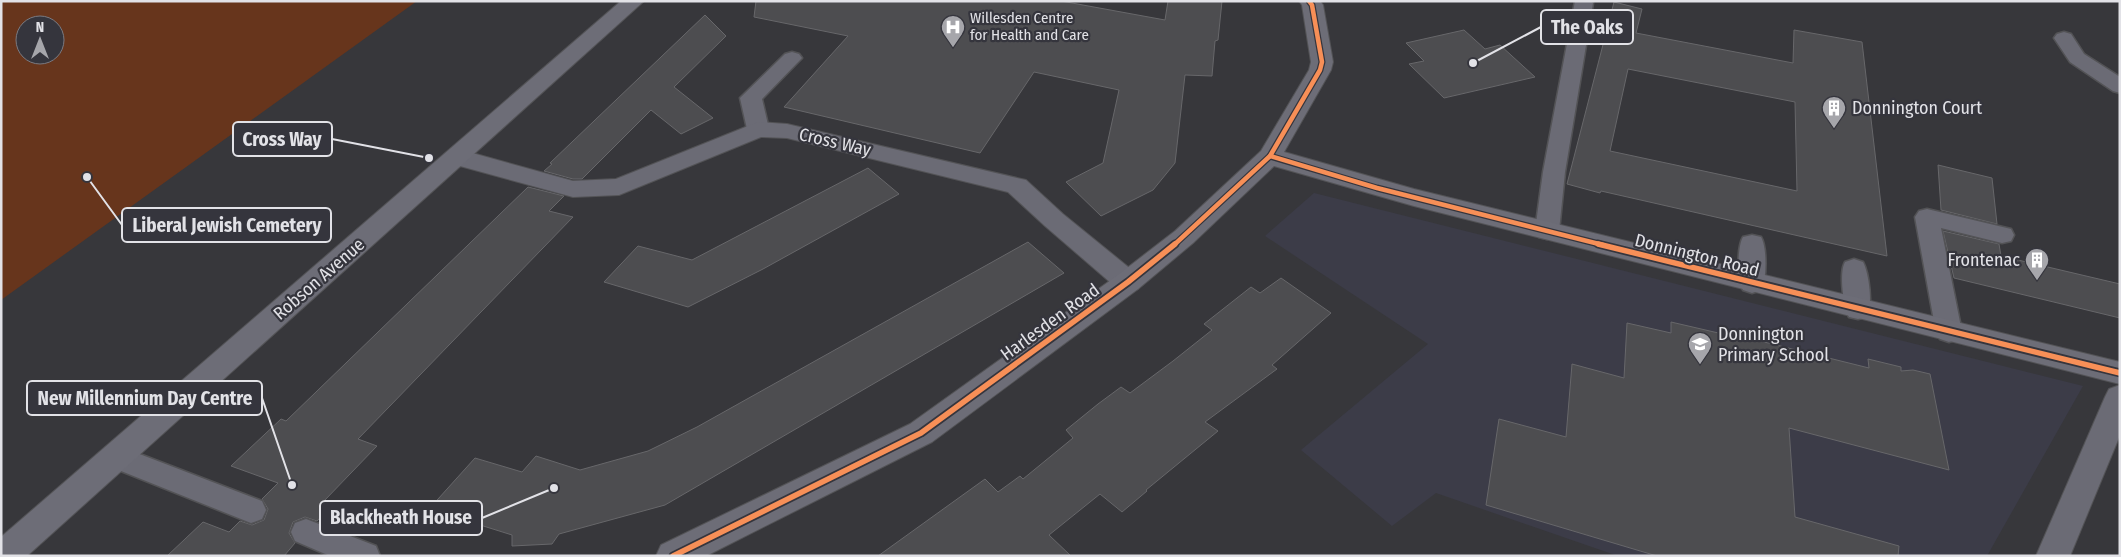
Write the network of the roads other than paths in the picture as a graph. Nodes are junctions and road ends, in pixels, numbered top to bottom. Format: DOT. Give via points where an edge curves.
graph roads {
  1 [pos="634,1"];
  2 [pos="1309,1"];
  3 [pos="1583,4"];
  4 [pos="2064,38"];
  5 [pos="792,58"];
  6 [pos="2120,87"];
  7 [pos="758,129"];
  8 [pos="1270,156"];
  9 [pos="458,157"];
  10 [pos="1547,231"];
  11 [pos="2002,235"];
  12 [pos="1752,243"];
  13 [pos="1854,268"];
  14 [pos="1128,282"];
  15 [pos="1752,284"];
  16 [pos="1858,310"];
  17 [pos="1950,332"];
  18 [pos="2120,373"];
  19 [pos="2120,397"];
  20 [pos="116,457"];
  21 [pos="251,510"];
  22 [pos="306,532"];
  23 [pos="3,556"];
  24 [pos="365,556"];
  25 [pos="674,556"];
  26 [pos="2054,556"];
  1 -- 9 [label="street, Robson Avenue"];
  2 -- 8 [label="street, Harlesden Road" via="1322,62 1320,70"];
  3 -- 10 [label="lane"];
  4 -- 6 [label="lane" via="2077,58"];
  5 -- 7 [label="lane" via="751,98"];
  7 -- 9 [label="street, Cross Way" via="619,187 573,189"];
  7 -- 14 [label="street, Cross Way" via="787,131 1017,186"];
  8 -- 10 [label="street, Donnington Road"];
  8 -- 14 [label="street, Harlesden Road" via="1184,238"];
  9 -- 20 [label="street, Robson Avenue"];
  10 -- 15 [label="street, Donnington Road"];
  11 -- 17 [label="lane" via="1927,217"];
  12 -- 15 [label="lane"];
  13 -- 16 [label="lane"];
  14 -- 25 [label="street, Harlesden Road" via="921,433"];
  15 -- 16 [label="street, Donnington Road"];
  16 -- 17 [label="street, Donnington Road"];
  17 -- 18 [label="street, Donnington Road"];
  19 -- 26 [label="street"];
  20 -- 21 [label="lane"];
  20 -- 23 [label="street, Robson Avenue"];
  22 -- 24 [label="lane"];
}
